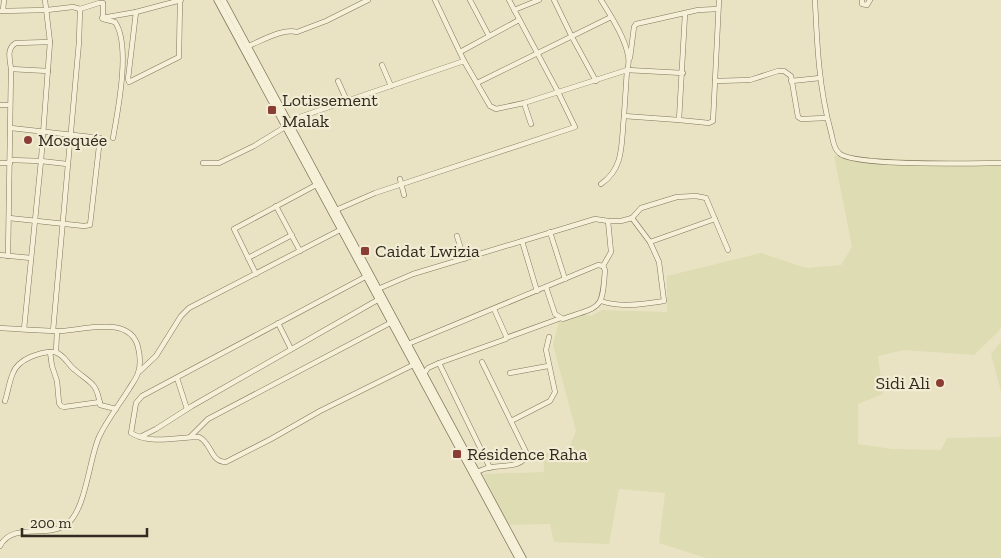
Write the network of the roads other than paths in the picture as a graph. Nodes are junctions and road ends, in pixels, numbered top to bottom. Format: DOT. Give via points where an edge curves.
graph roads {
  1 [pos="4,0"];
  2 [pos="45,0"];
  3 [pos="180,0"];
  4 [pos="217,0"];
  5 [pos="223,0"];
  6 [pos="368,0"];
  7 [pos="435,0"];
  8 [pos="470,0"];
  9 [pos="509,0"];
  10 [pos="538,0"];
  11 [pos="554,0"];
  12 [pos="601,0"];
  13 [pos="719,0"];
  14 [pos="815,0"];
  15 [pos="862,0"];
  16 [pos="870,0"];
  17 [pos="80,9"];
  18 [pos="718,9"];
  19 [pos="1,10"];
  20 [pos="47,10"];
  21 [pos="514,10"];
  22 [pos="136,12"];
  23 [pos="685,14"];
  24 [pos="611,17"];
  25 [pos="102,18"];
  26 [pos="519,20"];
  27 [pos="234,26"];
  28 [pos="489,36"];
  29 [pos="572,37"];
  30 [pos="50,42"];
  31 [pos="248,46"];
  32 [pos="460,52"];
  33 [pos="536,53"];
  34 [pos="630,60"];
  35 [pos="464,61"];
  36 [pos="382,65"];
  37 [pos="11,69"];
  38 [pos="627,70"];
  39 [pos="48,71"];
  40 [pos="683,73"];
  41 [pos="820,78"];
  42 [pos="715,80"];
  43 [pos="338,81"];
  44 [pos="596,81"];
  45 [pos="791,81"];
  46 [pos="477,83"];
  47 [pos="391,86"];
  48 [pos="558,92"];
  49 [pos="347,100"];
  50 [pos="524,103"];
  51 [pos="0,105"];
  52 [pos="10,105"];
  53 [pos="624,116"];
  54 [pos="827,118"];
  55 [pos="679,120"];
  56 [pos="285,124"];
  57 [pos="531,124"];
  58 [pos="10,128"];
  59 [pos="43,131"];
  60 [pos="70,134"];
  61 [pos="113,138"];
  62 [pos="10,161"];
  63 [pos="41,161"];
  64 [pos="1001,162"];
  65 [pos="0,163"];
  66 [pos="203,163"];
  67 [pos="67,164"];
  68 [pos="400,179"];
  69 [pos="316,184"];
  70 [pos="601,184"];
  71 [pos="401,185"];
  72 [pos="404,195"];
  73 [pos="276,206"];
  74 [pos="336,210"];
  75 [pos="9,218"];
  76 [pos="632,218"];
  77 [pos="715,219"];
  78 [pos="36,220"];
  79 [pos="608,221"];
  80 [pos="63,223"];
  81 [pos="340,230"];
  82 [pos="550,232"];
  83 [pos="292,235"];
  84 [pos="457,236"];
  85 [pos="522,241"];
  86 [pos="650,242"];
  87 [pos="728,250"];
  88 [pos="300,251"];
  89 [pos="0,255"];
  90 [pos="8,256"];
  91 [pos="31,258"];
  92 [pos="248,258"];
  93 [pos="464,258"];
  94 [pos="603,266"];
  95 [pos="256,274"];
  96 [pos="368,276"];
  97 [pos="565,279"];
  98 [pos="546,287"];
  99 [pos="378,288"];
  100 [pos="537,291"];
  101 [pos="380,299"];
  102 [pos="601,301"];
  103 [pos="494,309"];
  104 [pos="561,318"];
  105 [pos="393,322"];
  106 [pos="278,323"];
  107 [pos="0,328"];
  108 [pos="24,329"];
  109 [pos="55,331"];
  110 [pos="549,337"];
  111 [pos="506,338"];
  112 [pos="408,344"];
  113 [pos="290,348"];
  114 [pos="53,352"];
  115 [pos="482,362"];
  116 [pos="439,363"];
  117 [pos="413,365"];
  118 [pos="548,366"];
  119 [pos="139,372"];
  120 [pos="510,373"];
  121 [pos="422,375"];
  122 [pos="177,378"];
  123 [pos="5,401"];
  124 [pos="100,402"];
  125 [pos="116,409"];
  126 [pos="187,409"];
  127 [pos="511,421"];
  128 [pos="140,437"];
  129 [pos="190,437"];
  130 [pos="490,468"];
  131 [pos="474,472"];
  132 [pos="2,538"];
  133 [pos="0,546"];
  134 [pos="518,558"];
  135 [pos="524,558"];
  1 -- 19 [label="street"];
  2 -- 20 [label="street"];
  3 -- 22 [label="street"];
  3 -- 22 [label="street" via="179,57 129,82"];
  4 -- 27 [label="street"];
  5 -- 27 [label="street"];
  6 -- 31 [label="street" via="297,32 282,33"];
  7 -- 32 [label="street"];
  8 -- 28 [label="street"];
  9 -- 21 [label="street"];
  10 -- 21 [label="street"];
  11 -- 29 [label="street"];
  12 -- 24 [label="street"];
  13 -- 18 [label="street"];
  14 -- 41 [label="street"];
  15 -- 16 [label="street" via="862,4 867,5"];
  17 -- 20 [label="street"];
  17 -- 25 [label="street" via="102,2"];
  17 -- 60 [label="street"];
  18 -- 23 [label="street"];
  18 -- 42 [label="street"];
  19 -- 20 [label="street"];
  20 -- 30 [label="street"];
  21 -- 26 [label="street"];
  22 -- 25 [label="street"];
  23 -- 34 [label="street" via="636,24"];
  23 -- 40 [label="street"];
  24 -- 29 [label="street"];
  24 -- 34 [label="street"];
  25 -- 61 [label="street" via="115,22 122,38 120,96"];
  26 -- 28 [label="street"];
  26 -- 33 [label="street"];
  27 -- 31 [label="street"];
  27 -- 56 [label="street"];
  28 -- 32 [label="street"];
  29 -- 33 [label="street"];
  29 -- 44 [label="street"];
  30 -- 37 [label="street" via="13,44 10,49"];
  30 -- 39 [label="street"];
  31 -- 56 [label="street"];
  32 -- 35 [label="street"];
  33 -- 46 [label="street"];
  33 -- 48 [label="street"];
  34 -- 38 [label="street"];
  35 -- 46 [label="street"];
  35 -- 47 [label="street"];
  36 -- 47 [label="street"];
  37 -- 39 [label="street"];
  37 -- 52 [label="street"];
  38 -- 40 [label="street"];
  38 -- 44 [label="street"];
  38 -- 53 [label="street"];
  39 -- 59 [label="street"];
  40 -- 55 [label="street"];
  41 -- 45 [label="street"];
  41 -- 54 [label="street"];
  42 -- 45 [label="street" via="750,80 784,71"];
  42 -- 55 [label="street" via="712,123"];
  43 -- 49 [label="street"];
  44 -- 48 [label="street"];
  45 -- 54 [label="street" via="798,117"];
  46 -- 50 [label="street" via="494,109"];
  47 -- 49 [label="street"];
  48 -- 50 [label="street"];
  48 -- 71 [label="street" via="575,126"];
  49 -- 56 [label="street"];
  50 -- 57 [label="street"];
  51 -- 52 [label="street"];
  52 -- 58 [label="street"];
  53 -- 55 [label="street"];
  53 -- 70 [label="street" via="618,164"];
  54 -- 64 [label="street" via="835,150 847,158 911,163"];
  56 -- 66 [label="street" via="254,146 219,162"];
  56 -- 69 [label="street"];
  56 -- 74 [label="street"];
  58 -- 59 [label="street"];
  58 -- 62 [label="street"];
  59 -- 60 [label="street"];
  59 -- 63 [label="street"];
  60 -- 67 [label="street"];
  60 -- 80 [label="street" via="100,138 91,224"];
  62 -- 63 [label="street"];
  62 -- 65 [label="street"];
  62 -- 75 [label="street"];
  63 -- 67 [label="street"];
  63 -- 78 [label="street"];
  67 -- 80 [label="street"];
  68 -- 71 [label="street"];
  69 -- 73 [label="street"];
  69 -- 81 [label="street"];
  71 -- 72 [label="street"];
  71 -- 74 [label="street"];
  73 -- 83 [label="street"];
  73 -- 92 [label="street" via="234,229"];
  74 -- 96 [label="street"];
  75 -- 78 [label="street"];
  75 -- 90 [label="street"];
  76 -- 77 [label="street" via="641,208 678,197 696,196 706,198"];
  76 -- 79 [label="street"];
  76 -- 86 [label="street"];
  77 -- 86 [label="street"];
  77 -- 87 [label="street"];
  78 -- 80 [label="street"];
  78 -- 91 [label="street"];
  79 -- 82 [label="street" via="595,219"];
  79 -- 94 [label="street" via="611,252"];
  80 -- 109 [label="street"];
  81 -- 88 [label="street"];
  81 -- 96 [label="street"];
  82 -- 85 [label="street"];
  82 -- 97 [label="street"];
  83 -- 88 [label="street"];
  83 -- 92 [label="street"];
  84 -- 93 [label="street"];
  85 -- 93 [label="street"];
  85 -- 100 [label="street"];
  86 -- 102 [label="street" via="658,262 664,300 614,305"];
  88 -- 95 [label="street"];
  89 -- 90 [label="street"];
  90 -- 91 [label="street"];
  91 -- 108 [label="street"];
  92 -- 95 [label="street"];
  93 -- 99 [label="street"];
  94 -- 97 [label="street" via="598,265"];
  94 -- 102 [label="street"];
  95 -- 119 [label="street" via="189,308 156,356"];
  96 -- 99 [label="street"];
  96 -- 101 [label="street"];
  96 -- 106 [label="street"];
  97 -- 98 [label="street"];
  98 -- 100 [label="street"];
  98 -- 104 [label="street" via="555,314"];
  99 -- 101 [label="street"];
  100 -- 103 [label="street"];
  101 -- 105 [label="street"];
  101 -- 113 [label="street"];
  102 -- 104 [label="street" via="595,307"];
  103 -- 111 [label="street"];
  103 -- 112 [label="street"];
  104 -- 111 [label="street"];
  105 -- 112 [label="street"];
  105 -- 117 [label="street"];
  105 -- 129 [label="street" via="208,419"];
  106 -- 113 [label="street"];
  106 -- 122 [label="street"];
  107 -- 108 [label="street"];
  108 -- 109 [label="street"];
  109 -- 114 [label="street"];
  109 -- 119 [label="street" via="96,326 128,332 138,344"];
  110 -- 118 [label="street" via="546,350"];
  111 -- 116 [label="street"];
  112 -- 121 [label="street"];
  113 -- 126 [label="street"];
  114 -- 123 [label="street" via="18,365"];
  114 -- 124 [label="street" via="65,357 74,370 91,382"];
  114 -- 124 [label="street" via="52,366 61,406"];
  115 -- 127 [label="street"];
  116 -- 121 [label="street"];
  116 -- 130 [label="street"];
  117 -- 121 [label="street"];
  117 -- 129 [label="street" via="226,462 214,458 204,440"];
  118 -- 120 [label="street"];
  118 -- 127 [label="street" via="555,392 552,399"];
  119 -- 125 [label="street"];
  121 -- 131 [label="street"];
  122 -- 126 [label="street"];
  122 -- 128 [label="street" via="142,396 136,403 131,433"];
  124 -- 125 [label="street" via="101,406"];
  125 -- 132 [label="street" via="95,445 88,479 68,524"];
  126 -- 128 [label="street"];
  127 -- 130 [label="street" via="526,458 518,464"];
  128 -- 129 [label="street"];
  130 -- 131 [label="street"];
  131 -- 134 [label="street"];
  131 -- 135 [label="street"];
  132 -- 133 [label="street"];
}
